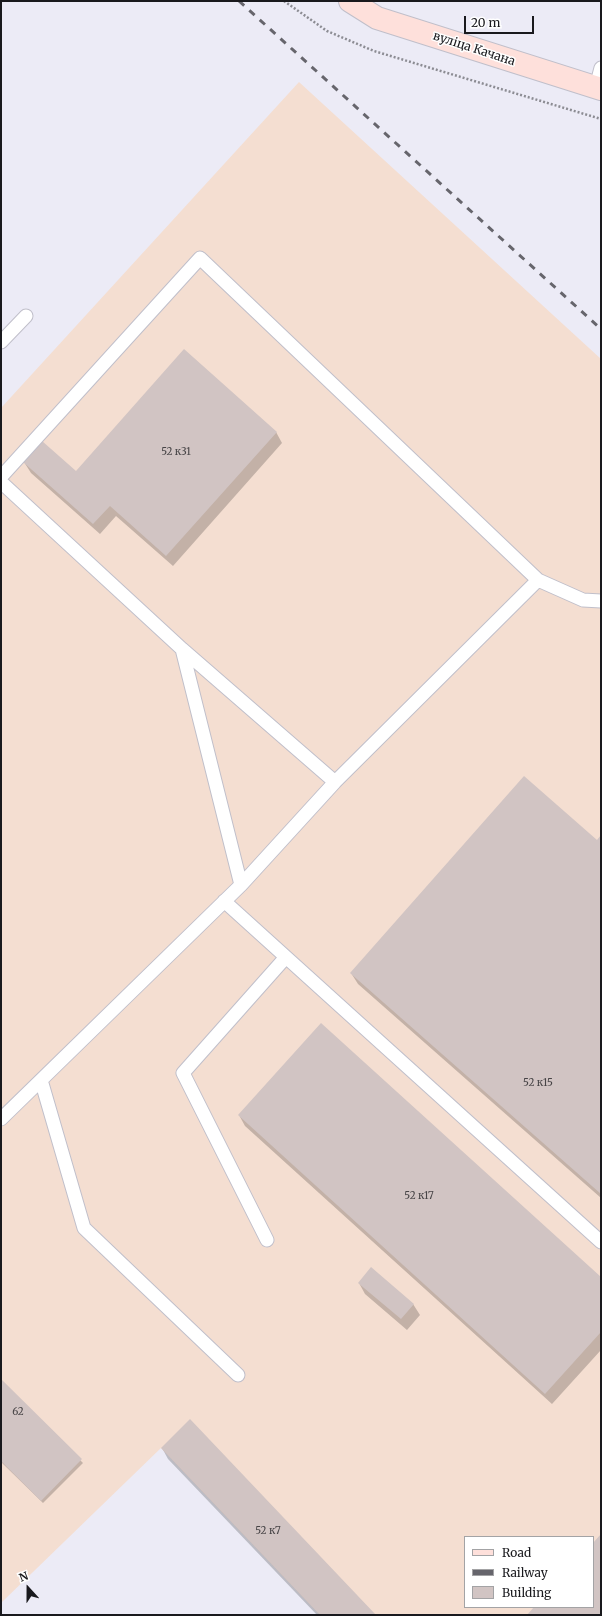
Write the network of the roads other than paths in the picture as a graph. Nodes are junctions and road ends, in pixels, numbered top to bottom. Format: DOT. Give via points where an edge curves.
graph roads {
  1 [pos="350,1"];
  2 [pos="599,82"];
  3 [pos="26,316"];
  4 [pos="1,342"];
  5 [pos="1,477"];
  6 [pos="1,482"];
  7 [pos="538,580"];
  8 [pos="601,601"];
  9 [pos="182,649"];
  10 [pos="335,782"];
  11 [pos="241,885"];
  12 [pos="224,901"];
  13 [pos="286,956"];
  14 [pos="41,1080"];
  15 [pos="1,1119"];
  16 [pos="267,1240"];
  17 [pos="601,1242"];
  18 [pos="238,1375"];
  1 -- 2 [label="main road, вуліца Качана" via="377,18"];
  3 -- 4 [label="lane"];
  5 -- 7 [label="lane" via="200,258"];
  6 -- 9 [label="lane"];
  7 -- 8 [label="lane" via="583,600"];
  7 -- 10 [label="lane"];
  9 -- 10 [label="lane"];
  9 -- 11 [label="lane"];
  10 -- 11 [label="lane"];
  11 -- 12 [label="lane"];
  12 -- 13 [label="lane"];
  12 -- 14 [label="lane"];
  13 -- 16 [label="lane" via="183,1073"];
  13 -- 17 [label="lane"];
  14 -- 15 [label="lane"];
  14 -- 18 [label="lane" via="84,1228"];
}
